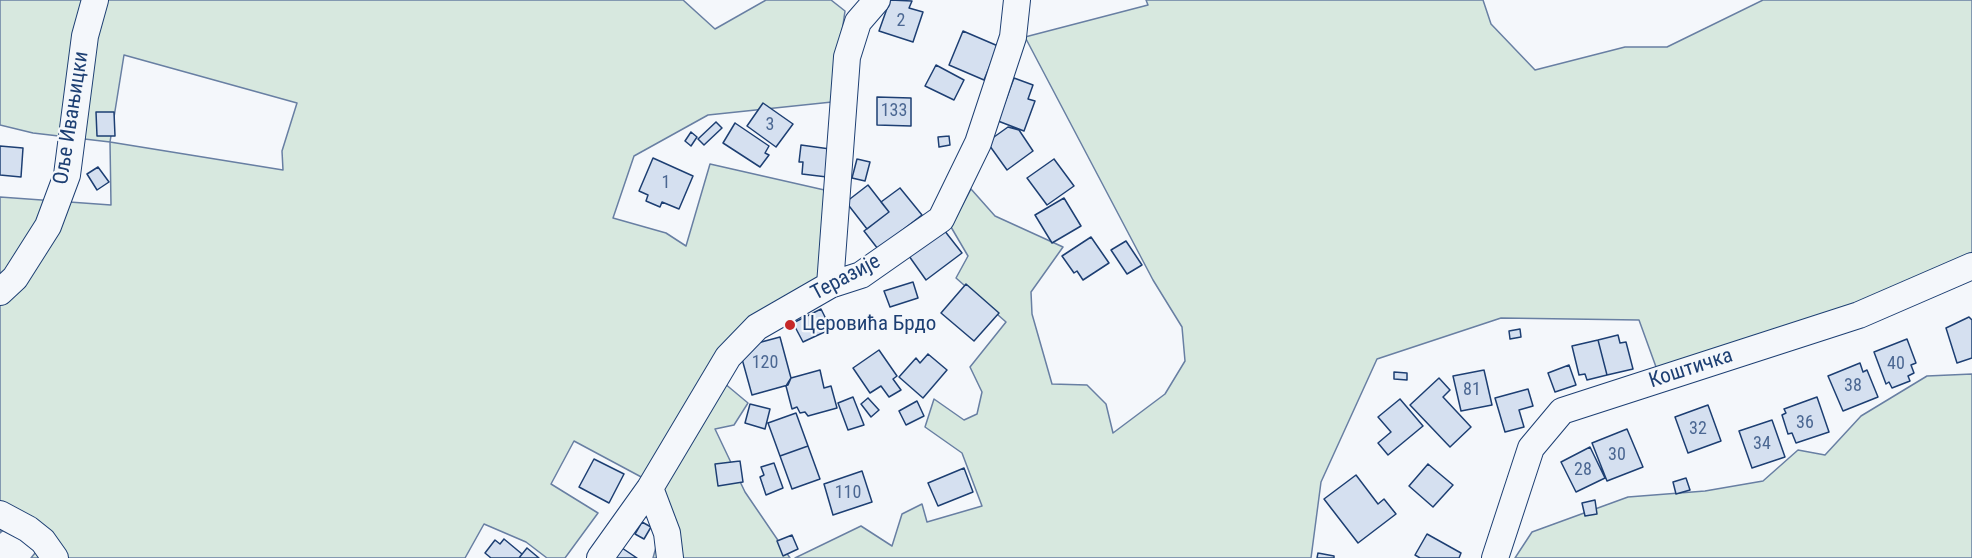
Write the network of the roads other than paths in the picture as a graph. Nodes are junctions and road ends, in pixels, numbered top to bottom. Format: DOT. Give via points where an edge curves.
graph roads {
  1 [pos="95,0"];
  2 [pos="877,0"];
  3 [pos="1017,0"];
  4 [pos="1972,266"];
  5 [pos="830,285"];
  6 [pos="0,292"];
  7 [pos="650,488"];
  8 [pos="0,514"];
  9 [pos="55,558"];
  10 [pos="600,558"];
  11 [pos="670,558"];
  12 [pos="1495,558"];
  1 -- 6 [label="street, Оље Ивањицки" via="85,36 67,175 48,226 15,278"];
  2 -- 5 [label="street" via="858,22 846,57"];
  3 -- 5 [label="street, Теразије" via="1013,38 978,143 941,219 861,275"];
  4 -- 12 [label="street, Коштичка" via="1858,315 1562,411 1531,448"];
  5 -- 7 [label="street, Теразије" via="757,327 728,357"];
  7 -- 10 [label="street, Теразије"];
  7 -- 11 [label="street" via="667,533"];
  8 -- 9 [label="street" via="28,529"];
}
